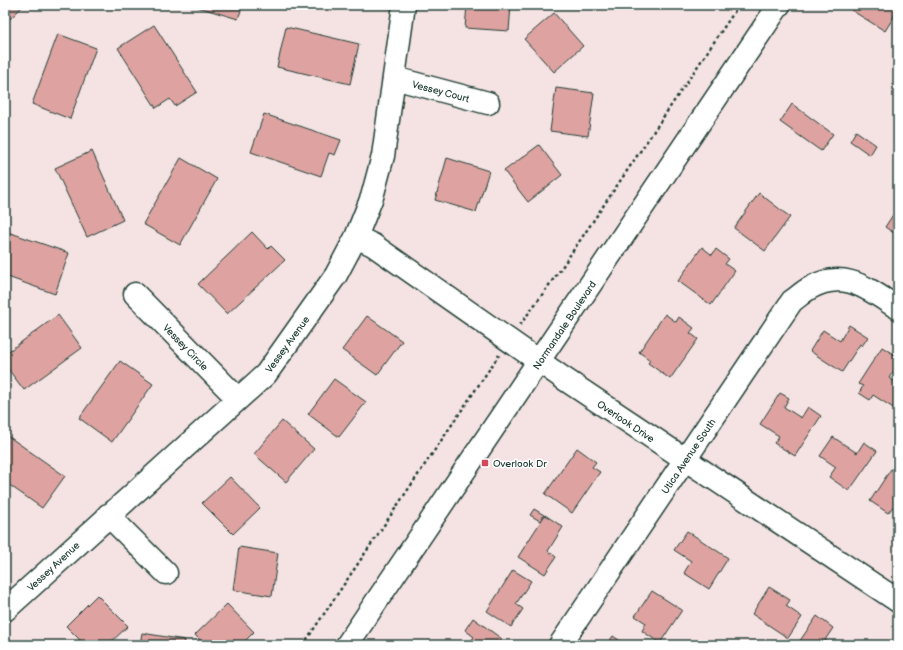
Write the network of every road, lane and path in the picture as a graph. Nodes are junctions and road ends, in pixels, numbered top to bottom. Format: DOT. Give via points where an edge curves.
graph roads {
  1 [pos="404,5"];
  2 [pos="780,5"];
  3 [pos="394,78"];
  4 [pos="488,103"];
  5 [pos="356,237"];
  6 [pos="135,294"];
  7 [pos="898,308"];
  8 [pos="539,362"];
  9 [pos="238,399"];
  10 [pos="685,460"];
  11 [pos="108,515"];
  12 [pos="166,573"];
  13 [pos="898,601"];
  14 [pos="5,610"];
  15 [pos="347,645"];
  16 [pos="560,645"];
  1 -- 3 [label="street, Vessey Avenue"];
  2 -- 8 [label="street, Normandale Boulevard"];
  3 -- 4 [label="street, Vessey Court"];
  3 -- 5 [label="street, Vessey Avenue" via="383,156 372,197"];
  5 -- 8 [label="street, Overlook Drive" via="373,245"];
  5 -- 9 [label="street, Vessey Avenue" via="336,275 281,354 266,374"];
  6 -- 9 [label="street, Vessey Circle"];
  7 -- 10 [label="street, Utica Avenue South" via="856,282 842,279 827,280 809,288 792,302"];
  8 -- 10 [label="street, Overlook Drive"];
  8 -- 15 [label="street, Normandale Boulevard"];
  9 -- 11 [label="street, Vessey Avenue"];
  10 -- 13 [label="street, Overlook Drive"];
  10 -- 16 [label="street, Utica Avenue South"];
  11 -- 12 [label="street"];
  11 -- 14 [label="street, Vessey Avenue"];
}
